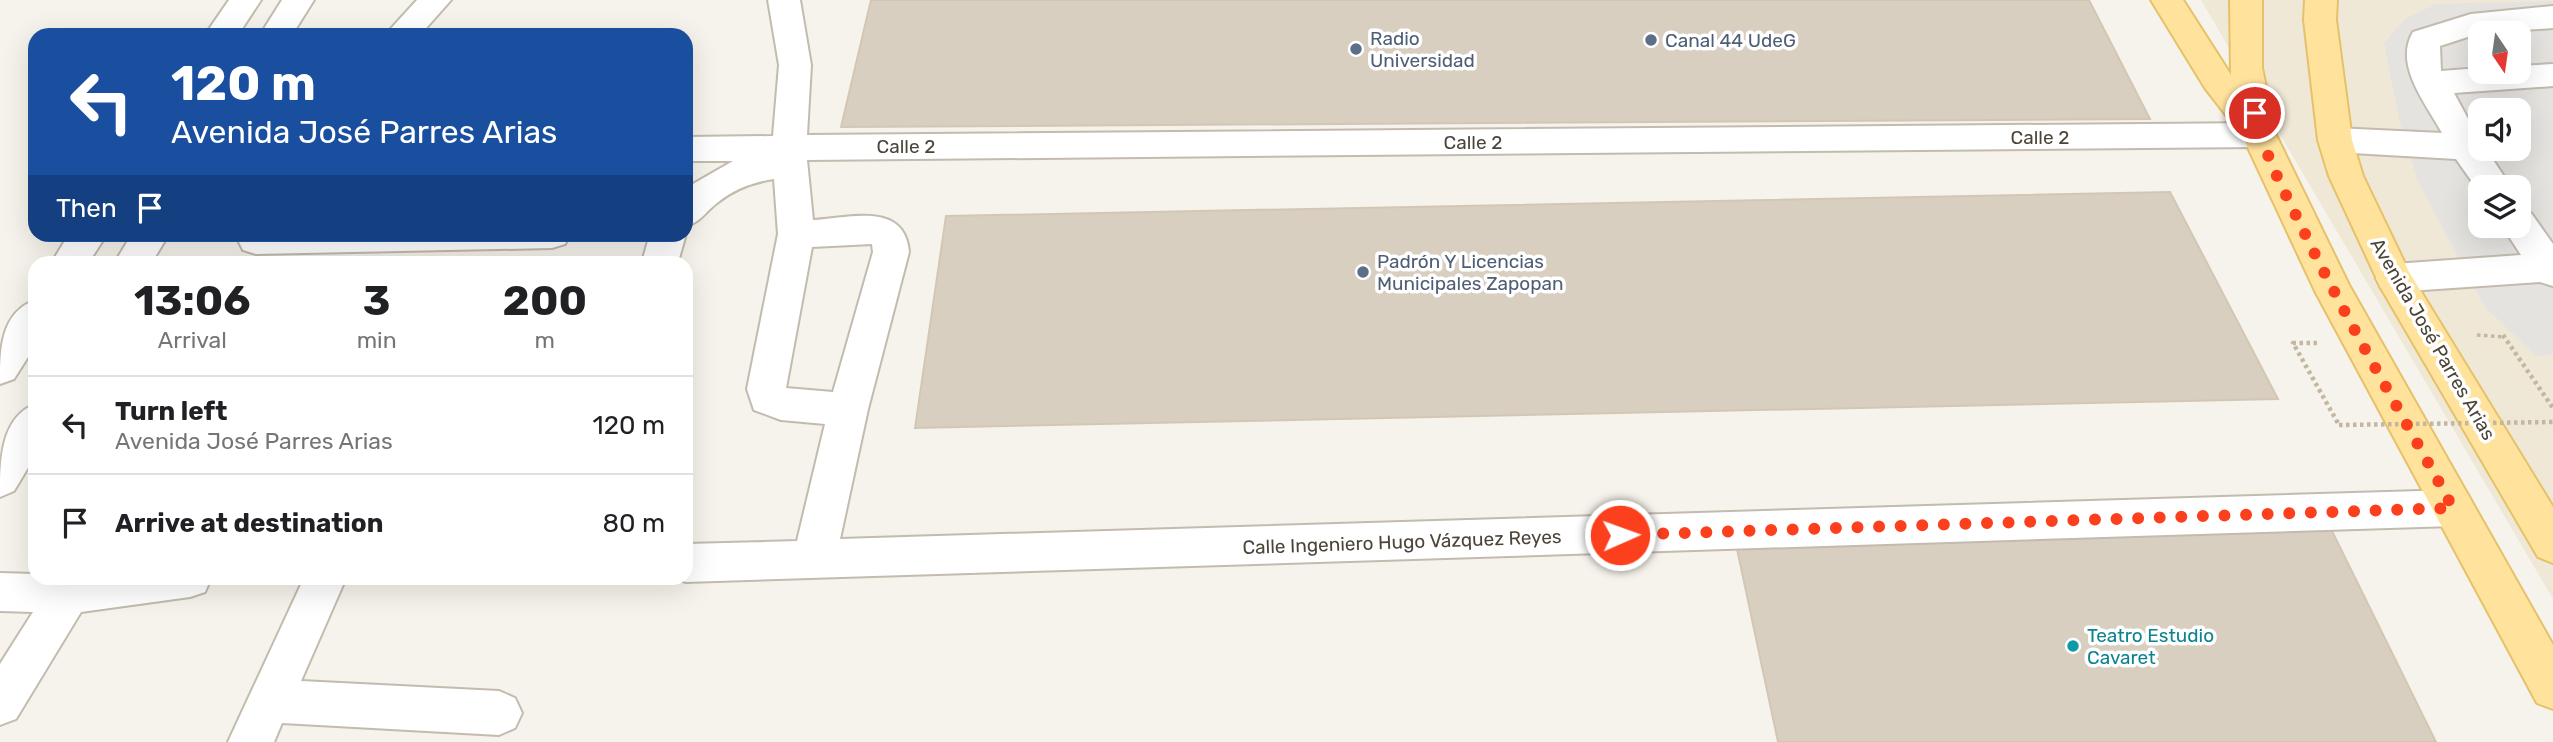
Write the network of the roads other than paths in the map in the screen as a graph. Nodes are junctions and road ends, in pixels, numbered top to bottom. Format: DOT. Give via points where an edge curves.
graph roads {
  1 [pos="246,0"];
  2 [pos="298,0"];
  3 [pos="435,0"];
  4 [pos="784,0"];
  5 [pos="2167,0"];
  6 [pos="2246,0"];
  7 [pos="2321,0"];
  8 [pos="2553,18"];
  9 [pos="226,28"];
  10 [pos="280,28"];
  11 [pos="408,28"];
  12 [pos="2553,75"];
  13 [pos="2431,83"];
  14 [pos="2259,135"];
  15 [pos="2335,140"];
  16 [pos="2466,147"];
  17 [pos="693,149"];
  18 [pos="790,156"];
  19 [pos="2486,175"];
  20 [pos="693,206"];
  21 [pos="796,234"];
  22 [pos="2529,238"];
  23 [pos="353,242"];
  24 [pos="253,246"];
  25 [pos="2551,270"];
  26 [pos="2394,278"];
  27 [pos="28,326"];
  28 [pos="0,368"];
  29 [pos="848,409"];
  30 [pos="28,433"];
  31 [pos="0,479"];
  32 [pos="2453,508"];
  33 [pos="2553,544"];
  34 [pos="814,560"];
  35 [pos="693,563"];
  36 [pos="322,585"];
  37 [pos="74,586"];
  38 [pos="0,592"];
  39 [pos="2553,688"];
  40 [pos="270,701"];
  41 [pos="0,704"];
  42 [pos="499,713"];
  43 [pos="251,742"];
  1 -- 9 [label="street"];
  2 -- 10 [label="street"];
  3 -- 11 [label="street"];
  4 -- 18 [label="street" via="795,65"];
  5 -- 14 [label="main road" via="2217,80"];
  6 -- 14 [label="main road" via="2246,68"];
  7 -- 15 [label="main road, Avenida José Parres Arias"];
  8 -- 13 [label="street" via="2451,28 2424,40 2423,67"];
  12 -- 13 [label="street"];
  13 -- 16 [label="street"];
  14 -- 18 [label="street, Calle 2"];
  14 -- 32 [label="main road" via="2333,291"];
  15 -- 16 [label="street"];
  15 -- 26 [label="main road, Avenida José Parres Arias" via="2346,176"];
  16 -- 19 [label="street"];
  17 -- 18 [label="street, Calle 2"];
  18 -- 20 [label="street" via="745,170 705,193"];
  18 -- 21 [label="street"];
  21 -- 29 [label="street" via="766,388 768,399"];
  21 -- 29 [label="street" via="882,230 890,239 891,252"];
  22 -- 25 [label="street"];
  23 -- 24 [label="street"];
  25 -- 26 [label="street"];
  26 -- 33 [label="main road, Avenida José Parres Arias"];
  27 -- 28 [label="street"];
  29 -- 34 [label="street"];
  30 -- 31 [label="street"];
  32 -- 34 [label="street, Calle Ingeniero Hugo Vázquez Reyes"];
  32 -- 39 [label="main road"];
  34 -- 35 [label="street, Calle Ingeniero Hugo Vázquez Reyes"];
  36 -- 40 [label="street"];
  37 -- 38 [label="street"];
  37 -- 41 [label="street"];
  40 -- 42 [label="street"];
  40 -- 43 [label="street"];
}
